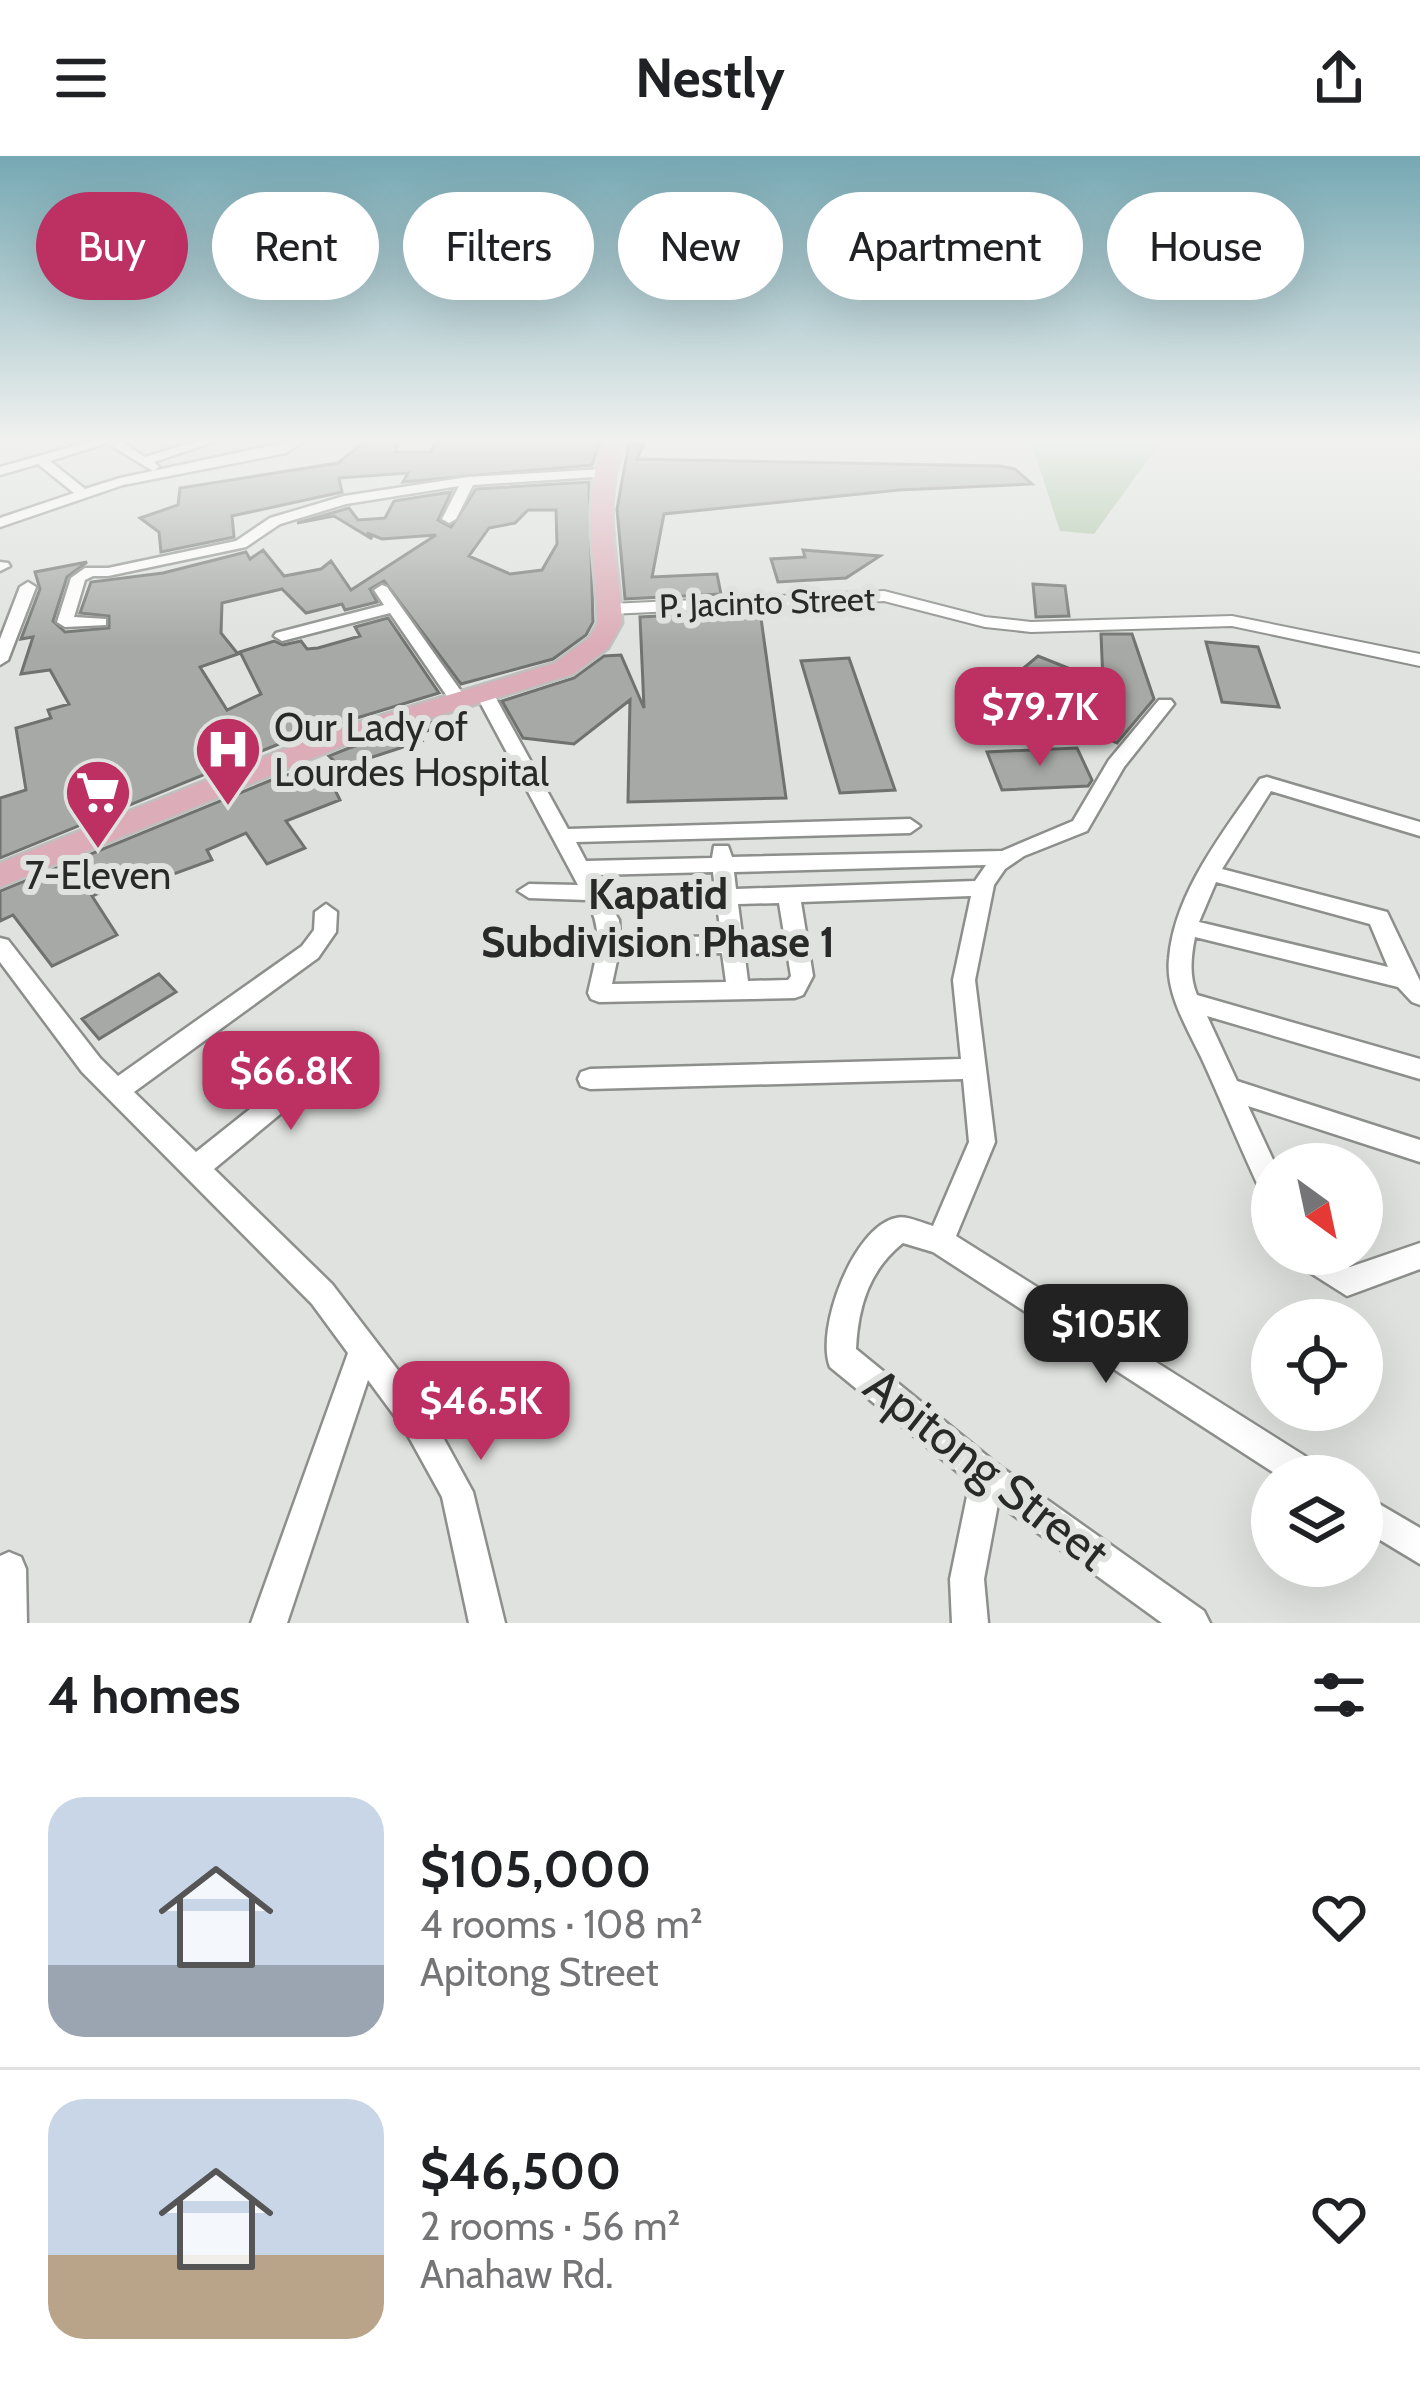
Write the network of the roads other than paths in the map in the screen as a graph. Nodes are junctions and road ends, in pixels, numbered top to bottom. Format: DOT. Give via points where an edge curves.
graph roads {
  1 [pos="32,510"];
  2 [pos="302,510"];
  3 [pos="453,510"];
  4 [pos="602,510"];
  5 [pos="449,519"];
  6 [pos="3,520"];
  7 [pos="28,587"];
  8 [pos="382,590"];
  9 [pos="394,607"];
  10 [pos="610,609"];
  11 [pos="100,622"];
  12 [pos="282,635"];
  13 [pos="0,660"];
  14 [pos="1420,660"];
  15 [pos="470,694"];
  16 [pos="1165,704"];
  17 [pos="910,826"];
  18 [pos="1420,829"];
  19 [pos="719,833"];
  20 [pos="565,836"];
  21 [pos="1006,858"];
  22 [pos="722,865"];
  23 [pos="582,868"];
  24 [pos="1212,874"];
  25 [pos="0,876"];
  26 [pos="983,887"];
  27 [pos="529,891"];
  28 [pos="789,896"];
  29 [pos="598,897"];
  30 [pos="726,897"];
  31 [pos="326,912"];
  32 [pos="1186,927"];
  33 [pos="732,944"];
  34 [pos="0,946"];
  35 [pos="609,948"];
  36 [pos="1412,988"];
  37 [pos="738,989"];
  38 [pos="1187,1001"];
  39 [pos="346,1046"];
  40 [pos="973,1069"];
  41 [pos="1420,1069"];
  42 [pos="590,1079"];
  43 [pos="1225,1088"];
  44 [pos="116,1090"];
  45 [pos="1251,1143"];
  46 [pos="1420,1151"];
  47 [pos="195,1169"];
  48 [pos="940,1241"];
  49 [pos="1420,1256"];
  50 [pos="1383,1269"];
  51 [pos="1336,1275"];
  52 [pos="1367,1275"];
  53 [pos="364,1349"];
  54 [pos="1275,1455"];
  55 [pos="987,1475"];
  56 [pos="1383,1523"];
  57 [pos="1420,1547"];
  58 [pos="9,1569"];
  59 [pos="9,1623"];
  60 [pos="269,1623"];
  61 [pos="487,1623"];
  62 [pos="970,1623"];
  63 [pos="1192,1623"];
  1 -- 6 [label="street"];
  2 -- 11 [label="street" via="223,548 82,574 64,622"];
  3 -- 5 [label="street"];
  4 -- 10 [label="main road"];
  7 -- 13 [label="street"];
  8 -- 9 [label="street"];
  9 -- 12 [label="street"];
  9 -- 15 [label="street"];
  10 -- 14 [label="street, P. Jacinto Street" via="884,596 1031,628 1232,621"];
  10 -- 15 [label="main road" via="603,640 584,656 550,674"];
  15 -- 20 [label="street"];
  15 -- 25 [label="main road"];
  16 -- 21 [label="street" via="1080,826"];
  17 -- 19 [label="street"];
  18 -- 24 [label="street" via="1267,783"];
  19 -- 20 [label="street"];
  19 -- 22 [label="street"];
  20 -- 23 [label="street"];
  21 -- 22 [label="street"];
  21 -- 26 [label="street"];
  22 -- 23 [label="street"];
  22 -- 30 [label="street"];
  23 -- 29 [label="street"];
  24 -- 32 [label="street"];
  24 -- 36 [label="street" via="1378,918"];
  26 -- 28 [label="street"];
  26 -- 40 [label="street" via="964,980"];
  27 -- 29 [label="street"];
  28 -- 30 [label="street"];
  28 -- 37 [label="street" via="801,984"];
  29 -- 30 [label="street"];
  29 -- 35 [label="street"];
  30 -- 33 [label="street"];
  31 -- 44 [label="street" via="325,932 310,952"];
  32 -- 36 [label="street"];
  32 -- 38 [label="street" via="1177,967"];
  33 -- 35 [label="street"];
  33 -- 37 [label="street"];
  34 -- 44 [label="street"];
  35 -- 37 [label="street" via="596,989 602,994"];
  38 -- 41 [label="street"];
  38 -- 43 [label="street"];
  39 -- 47 [label="street"];
  40 -- 42 [label="street"];
  40 -- 48 [label="street" via="982,1142"];
  43 -- 45 [label="street"];
  43 -- 46 [label="street"];
  44 -- 47 [label="street"];
  47 -- 53 [label="street" via="322,1294"];
  48 -- 54 [label="street"];
  48 -- 55 [label="street, Apitong Street" via="898,1229 883,1240 850,1294 842,1356"];
  49 -- 50 [label="street"];
  51 -- 52 [label="street" via="1347,1282"];
  53 -- 60 [label="street"];
  53 -- 61 [label="street" via="457,1492"];
  55 -- 62 [label="street" via="967,1579"];
  55 -- 63 [label="street, Apitong Street"];
  56 -- 57 [label="street"];
  58 -- 59 [label="street"];
}
